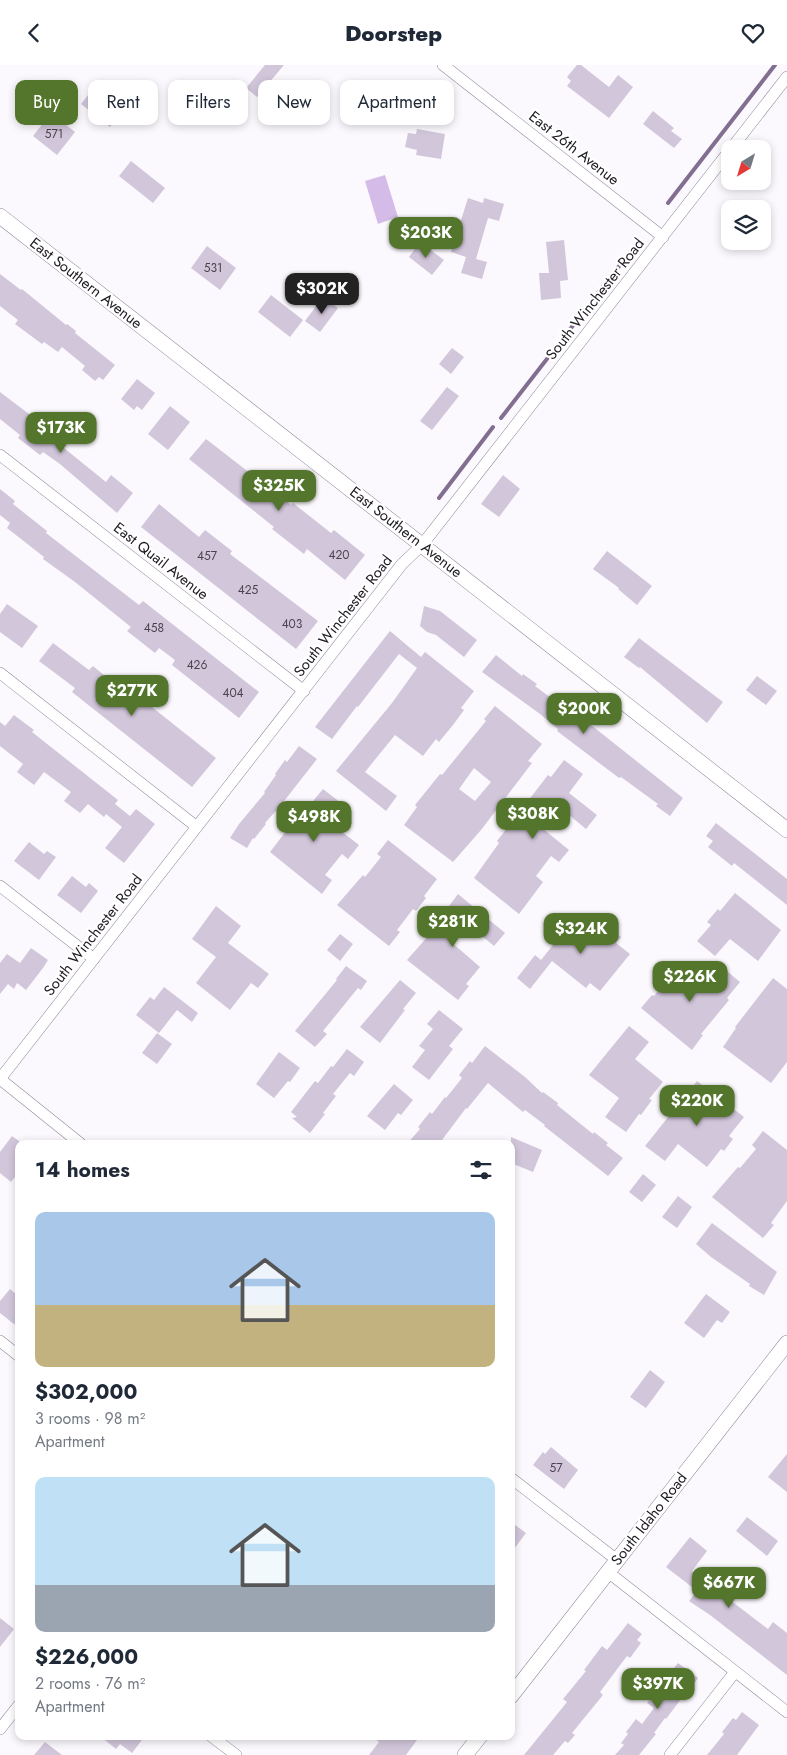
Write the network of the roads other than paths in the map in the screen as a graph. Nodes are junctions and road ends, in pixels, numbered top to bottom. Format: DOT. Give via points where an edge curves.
graph roads {
  1 [pos="442,65"];
  2 [pos="787,77"];
  3 [pos="738,140"];
  4 [pos="721,162"];
  5 [pos="0,215"];
  6 [pos="663,237"];
  7 [pos="0,455"];
  8 [pos="422,545"];
  9 [pos="0,673"];
  10 [pos="304,691"];
  11 [pos="197,827"];
  12 [pos="787,830"];
  13 [pos="0,886"];
  14 [pos="94,959"];
  15 [pos="0,1079"];
  16 [pos="76,1140"];
  17 [pos="0,1341"];
  18 [pos="787,1343"];
  19 [pos="15,1353"];
  20 [pos="515,1481"];
  21 [pos="612,1566"];
  22 [pos="735,1672"];
  23 [pos="515,1691"];
  24 [pos="15,1710"];
  25 [pos="787,1712"];
  26 [pos="0,1729"];
  27 [pos="216,1740"];
  28 [pos="477,1740"];
  29 [pos="236,1755"];
  30 [pos="465,1755"];
  31 [pos="670,1755"];
  1 -- 6 [label="street, East 26th Avenue"];
  2 -- 3 [label="street, South Winchester Road"];
  4 -- 6 [label="street, South Winchester Road"];
  5 -- 8 [label="main road, East Southern Avenue"];
  6 -- 8 [label="street, South Winchester Road"];
  7 -- 10 [label="street, East Quail Avenue"];
  8 -- 10 [label="street, South Winchester Road" via="402,564"];
  8 -- 12 [label="main road, East Southern Avenue"];
  9 -- 11 [label="street"];
  10 -- 11 [label="street, South Winchester Road"];
  11 -- 14 [label="street, South Winchester Road"];
  13 -- 14 [label="street"];
  14 -- 15 [label="street, South Winchester Road"];
  15 -- 16 [label="street"];
  17 -- 19 [label="street"];
  18 -- 21 [label="main road, South Idaho Road"];
  20 -- 21 [label="street"];
  21 -- 22 [label="street"];
  21 -- 23 [label="main road, South Idaho Road"];
  22 -- 25 [label="street"];
  22 -- 31 [label="street"];
  24 -- 26 [label="street"];
  27 -- 29 [label="street"];
  28 -- 30 [label="main road"];
}
